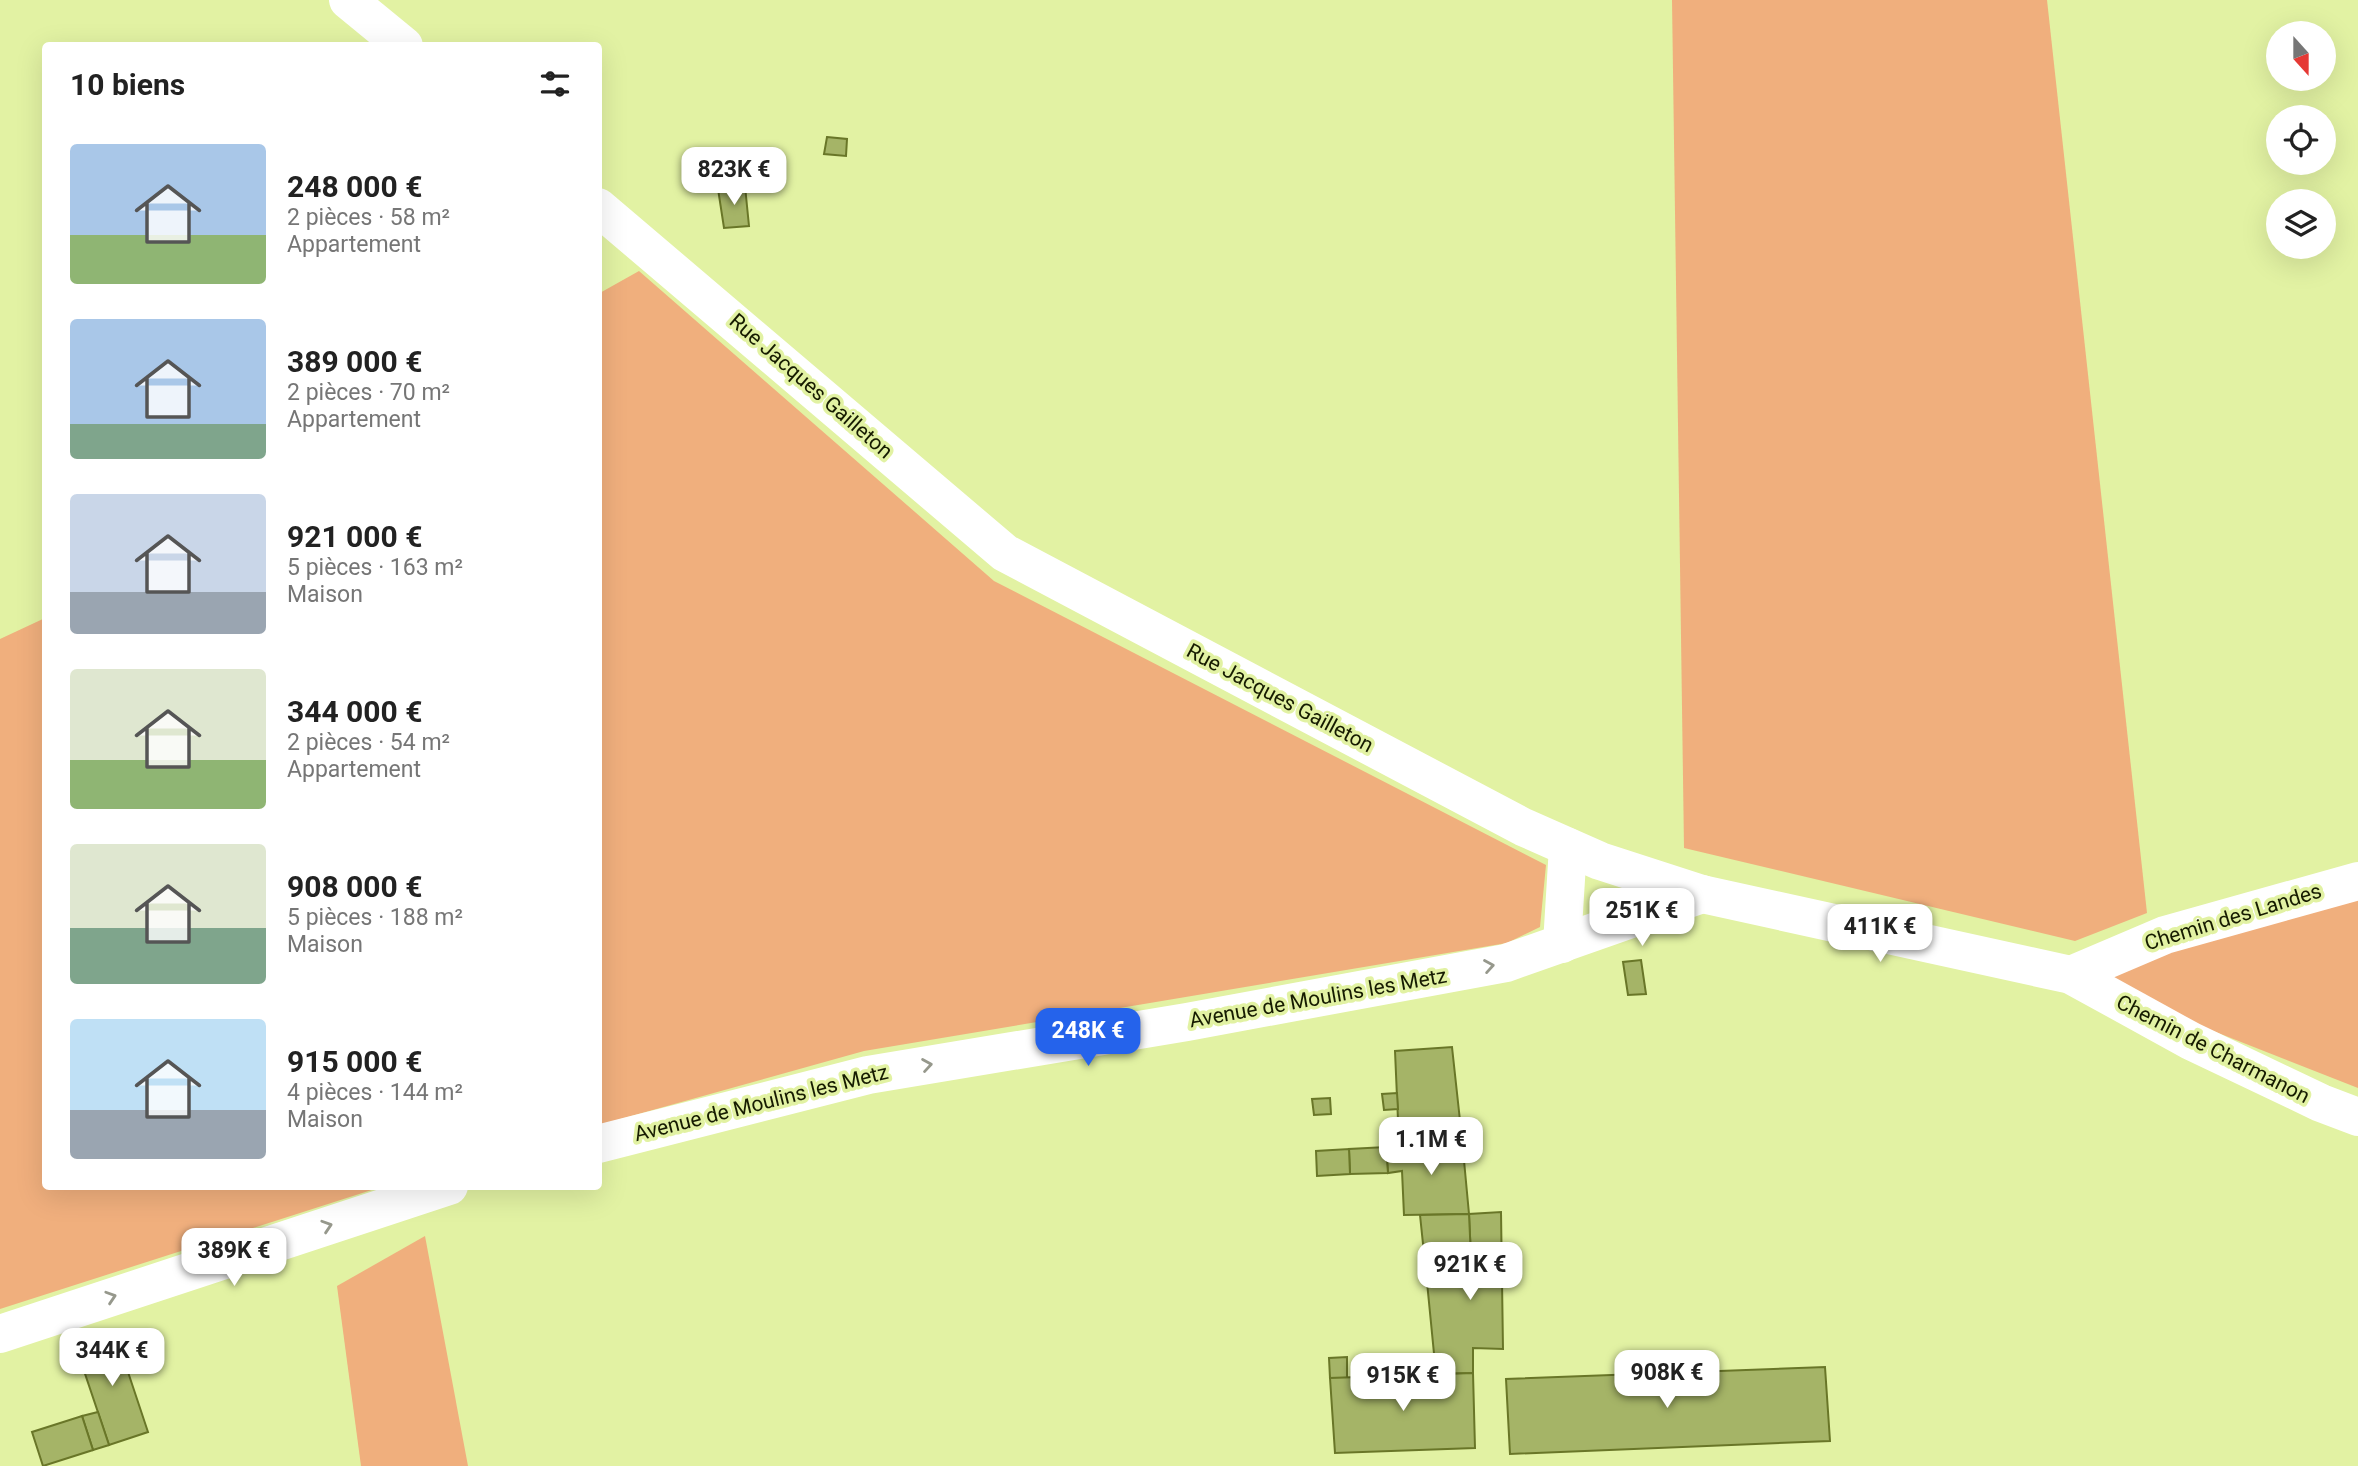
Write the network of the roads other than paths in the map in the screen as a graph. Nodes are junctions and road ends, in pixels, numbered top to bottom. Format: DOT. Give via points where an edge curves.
graph roads {
  1 [pos="348,0"];
  2 [pos="399,42"];
  3 [pos="602,210"];
  4 [pos="1568,847"];
  5 [pos="2358,881"];
  6 [pos="1702,894"];
  7 [pos="1562,944"];
  8 [pos="2071,975"];
  9 [pos="2358,1117"];
  10 [pos="602,1143"];
  11 [pos="437,1190"];
  12 [pos="0,1334"];
  1 -- 2 [label="street"];
  3 -- 4 [label="street, Rue Jacques Gailleton" via="1005,553"];
  4 -- 6 [label="street, Rue Jacques Gailleton"];
  4 -- 7 [label="street"];
  5 -- 8 [label="street, Chemin des Landes" via="2165,935"];
  6 -- 7 [label="street, Avenue de Moulins les Metz"];
  6 -- 8 [label="street, Rue Jacques Gailleton"];
  10 -- 7 [label="street, Avenue de Moulins les Metz, one-way" via="868,1074 1506,963"];
  8 -- 9 [label="street, Chemin de Charmanon" via="2202,1046"];
  12 -- 11 [label="street, one-way"];
}
